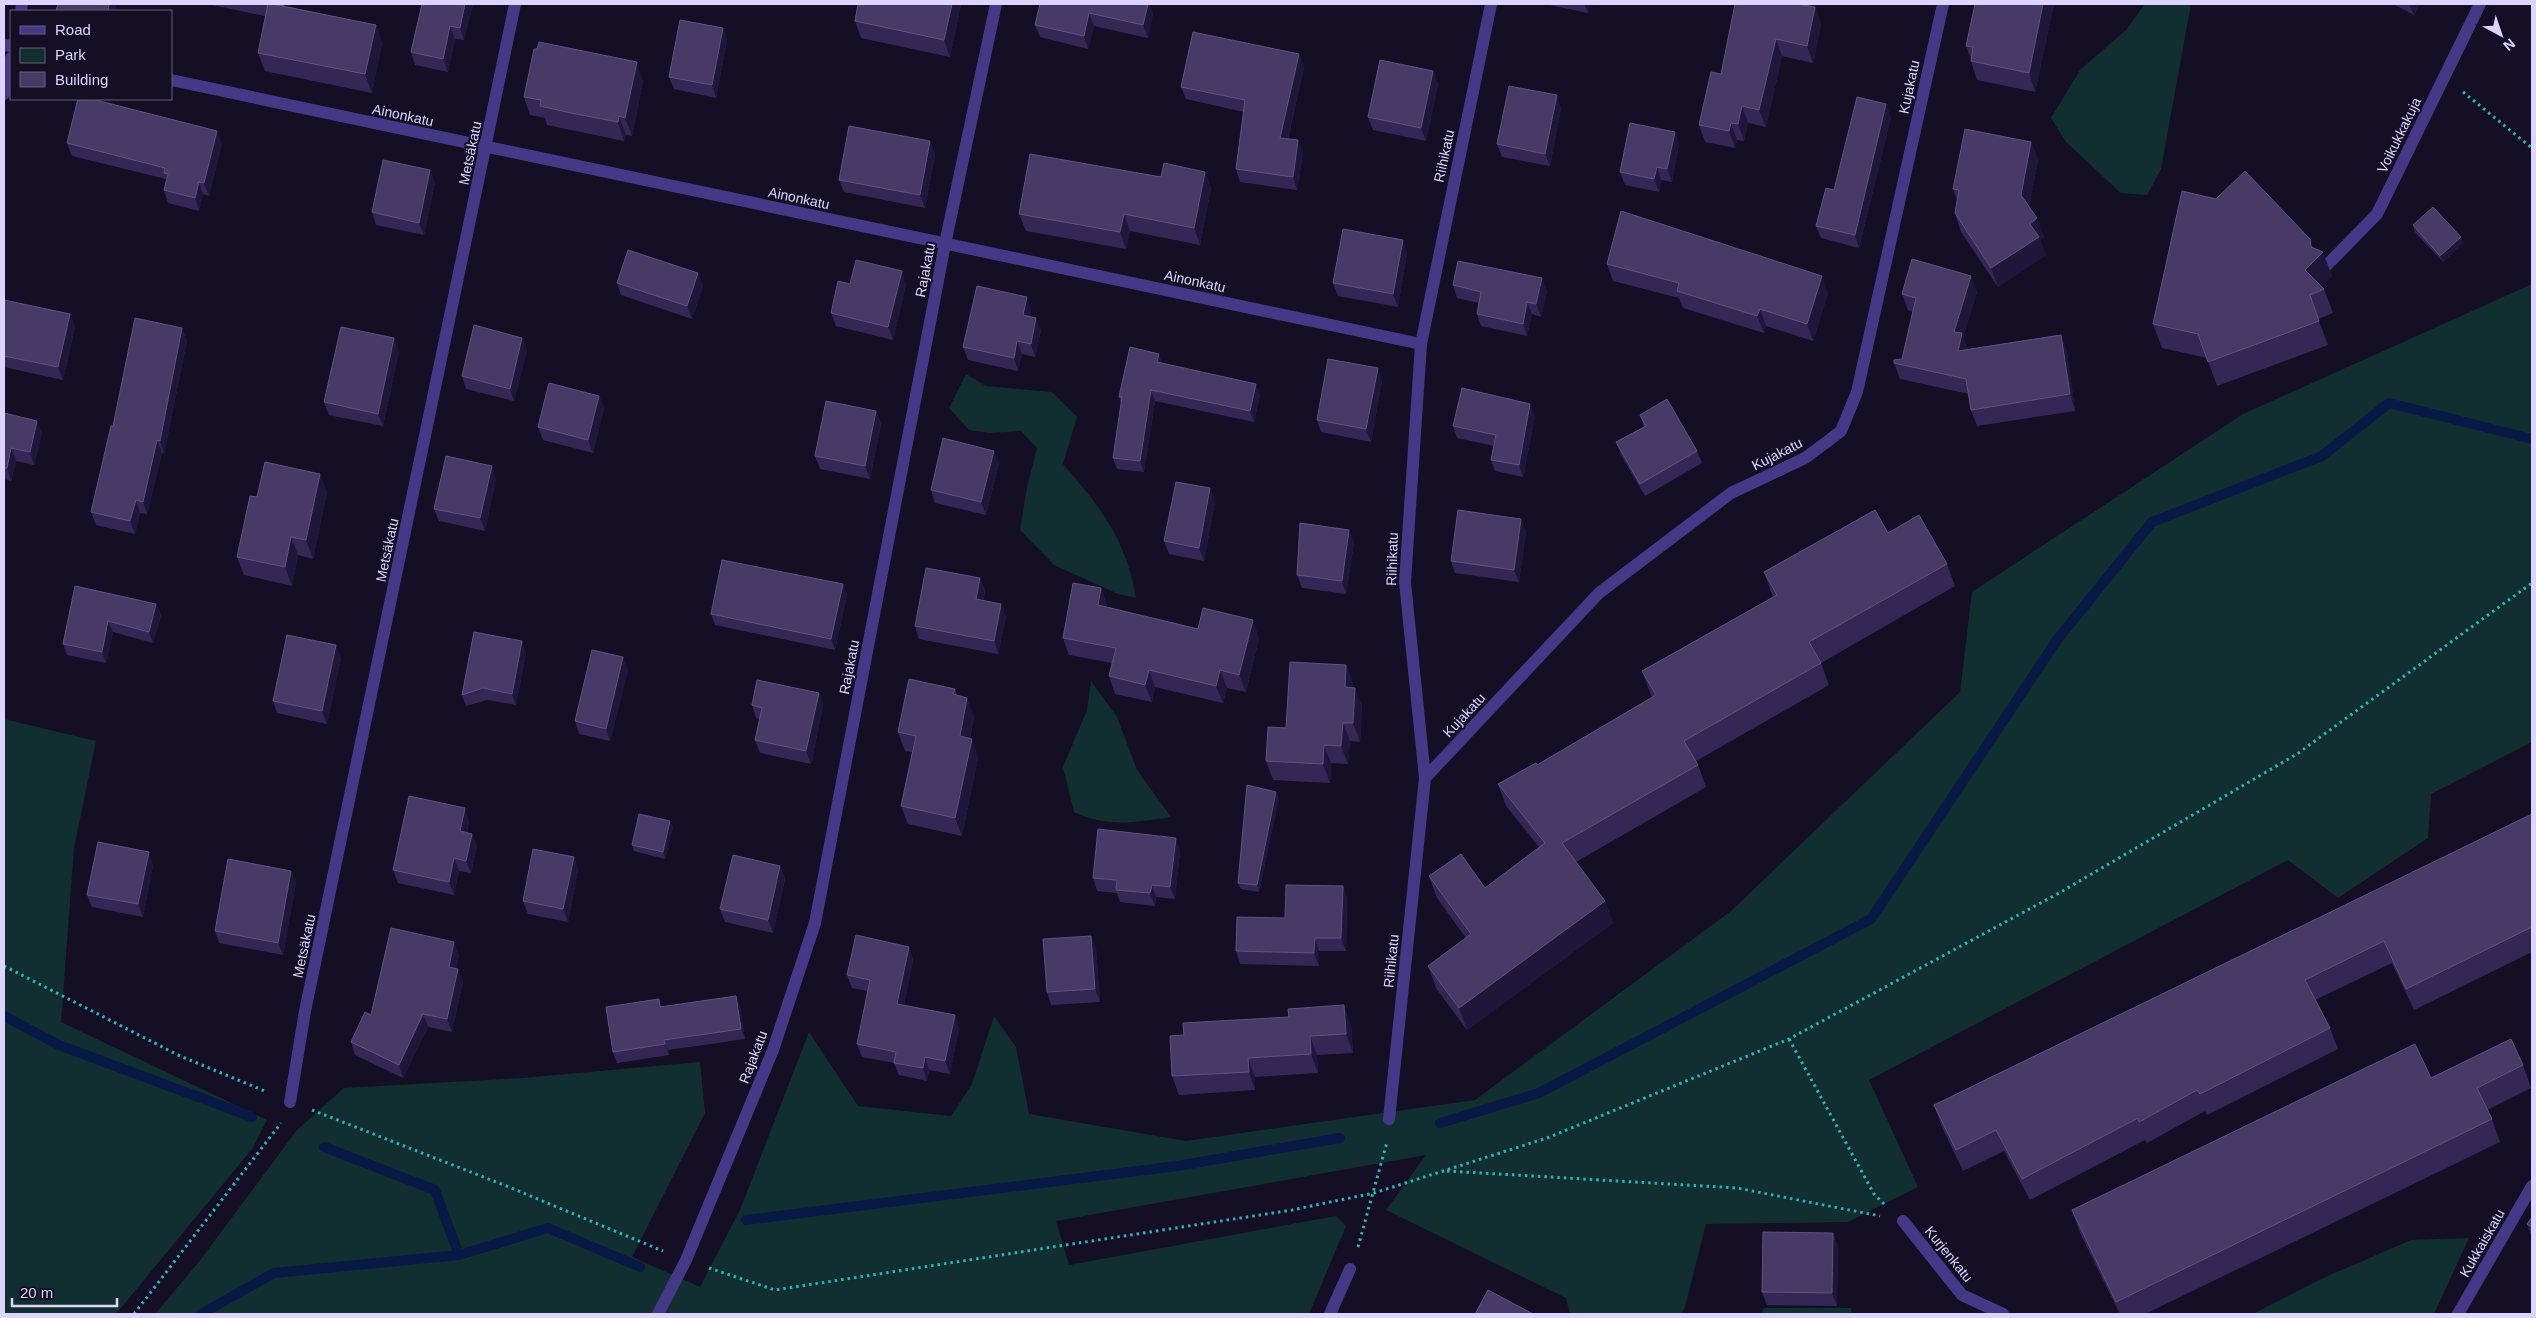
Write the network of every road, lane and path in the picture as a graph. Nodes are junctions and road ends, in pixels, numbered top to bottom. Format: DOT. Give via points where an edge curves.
graph roads {
  1 [pos="515,4"];
  2 [pos="996,4"];
  3 [pos="1490,4"];
  4 [pos="1943,4"];
  5 [pos="2480,4"];
  6 [pos="10,63"];
  7 [pos="2444,77"];
  8 [pos="172,80"];
  9 [pos="4,94"];
  10 [pos="487,148"];
  11 [pos="2532,148"];
  12 [pos="946,244"];
  13 [pos="2326,266"];
  14 [pos="1421,344"];
  15 [pos="2532,583"];
  16 [pos="1425,778"];
  17 [pos="4,966"];
  18 [pos="1789,1040"];
  19 [pos="290,1102"];
  20 [pos="1389,1119"];
  21 [pos="1445,1171"];
  22 [pos="2532,1186"];
  23 [pos="1374,1193"];
  24 [pos="1903,1221"];
  25 [pos="686,1260"];
  26 [pos="1350,1268"];
  27 [pos="134,1314"];
  28 [pos="658,1314"];
  29 [pos="1330,1314"];
  30 [pos="2003,1314"];
  31 [pos="2458,1314"];
  1 -- 10 [label="street, Metsäkatu"];
  2 -- 12 [label="street, Rajakatu"];
  3 -- 14 [label="street, Riihikatu"];
  4 -- 16 [label="street, Kujakatu" via="1857,392 1841,431 1805,458 1731,493 1599,592"];
  5 -- 7 [label="street, Voikukkakuja"];
  6 -- 9 [label="street"];
  7 -- 11 [label="path"];
  7 -- 13 [label="street, Voikukkakuja" via="2377,214"];
  8 -- 10 [label="street, Ainonkatu"];
  10 -- 12 [label="street, Ainonkatu"];
  10 -- 19 [label="street, Metsäkatu" via="309,993"];
  12 -- 14 [label="street, Ainonkatu"];
  12 -- 25 [label="street, Rajakatu" via="815,923 773,1050"];
  14 -- 16 [label="street, Riihikatu" via="1404,582"];
  15 -- 18 [label="path" via="2297,754 2059,893"];
  16 -- 20 [label="street, Riihikatu"];
  17 -- 19 [label="path" via="178,1055"];
  18 -- 21 [label="path" via="1547,1138"];
  18 -- 24 [label="path" via="1874,1194"];
  19 -- 25 [label="path"];
  19 -- 27 [label="path" via="279,1128"];
  20 -- 23 [label="path" via="1387,1145"];
  21 -- 23 [label="path"];
  21 -- 24 [label="path" via="1737,1188"];
  22 -- 31 [label="street, Kukkaiskatu"];
  23 -- 25 [label="path" via="1292,1210 776,1290"];
  23 -- 26 [label="path"];
  24 -- 30 [label="street, Kurjenkatu" via="1962,1294"];
  25 -- 28 [label="street, Rajakatu"];
  26 -- 29 [label="street"];
}
